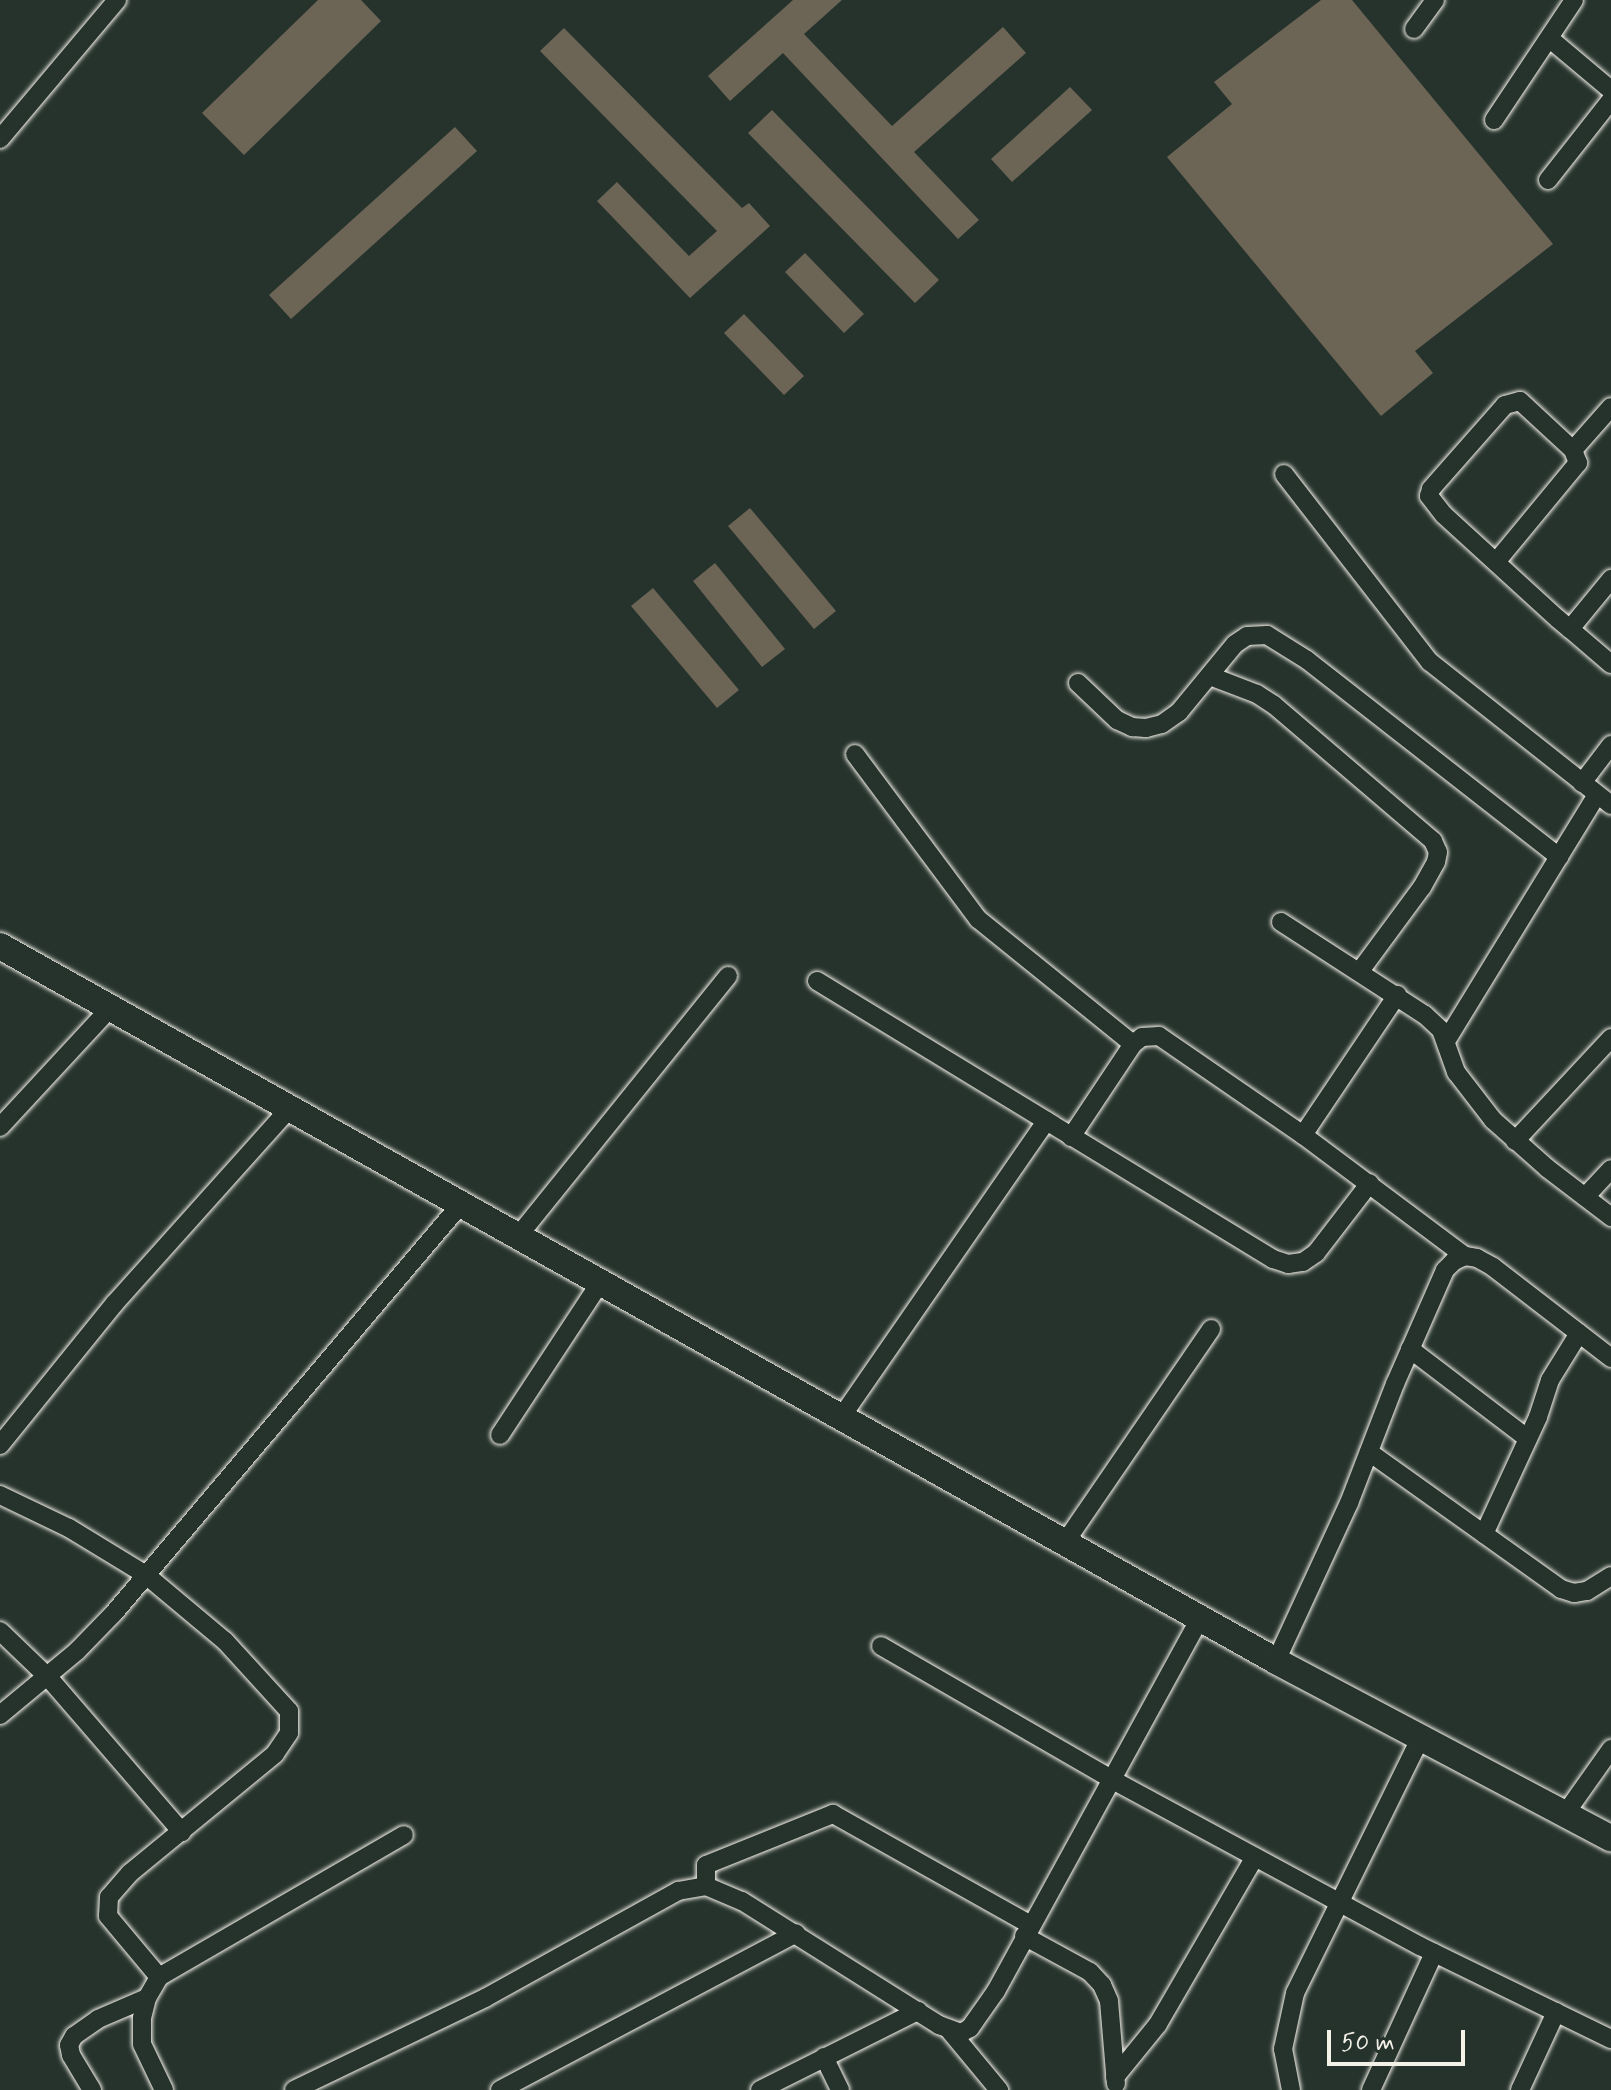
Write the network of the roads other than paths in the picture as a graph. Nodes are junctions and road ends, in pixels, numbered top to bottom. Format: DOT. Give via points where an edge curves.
graph roads {
  1 [pos="117,0"];
  2 [pos="1435,0"];
  3 [pos="1574,0"];
  4 [pos="1414,29"];
  5 [pos="1549,38"];
  6 [pos="1611,90"];
  7 [pos="1611,100"];
  8 [pos="1494,120"];
  9 [pos="0,139"];
  10 [pos="1548,180"];
  11 [pos="1611,407"];
  12 [pos="1573,450"];
  13 [pos="1284,474"];
  14 [pos="1496,562"];
  15 [pos="1611,579"];
  16 [pos="1570,629"];
  17 [pos="1611,664"];
  18 [pos="1210,676"];
  19 [pos="1078,683"];
  20 [pos="1611,745"];
  21 [pos="855,754"];
  22 [pos="1582,783"];
  23 [pos="1604,800"];
  24 [pos="1559,857"];
  25 [pos="1281,922"];
  26 [pos="0,946"];
  27 [pos="1360,971"];
  28 [pos="728,976"];
  29 [pos="817,981"];
  30 [pos="1397,995"];
  31 [pos="111,1007"];
  32 [pos="1611,1038"];
  33 [pos="1446,1041"];
  34 [pos="1133,1044"];
  35 [pos="290,1108"];
  36 [pos="1046,1121"];
  37 [pos="0,1127"];
  38 [pos="1303,1135"];
  39 [pos="1071,1137"];
  40 [pos="1515,1141"];
  41 [pos="1611,1169"];
  42 [pos="1370,1183"];
  43 [pos="1585,1197"];
  44 [pos="461,1204"];
  45 [pos="1611,1217"];
  46 [pos="519,1235"];
  47 [pos="1465,1256"];
  48 [pos="601,1281"];
  49 [pos="1211,1329"];
  50 [pos="1579,1333"];
  51 [pos="1410,1349"];
  52 [pos="1611,1358"];
  53 [pos="842,1416"];
  54 [pos="500,1435"];
  55 [pos="1528,1439"];
  56 [pos="0,1445"];
  57 [pos="1369,1452"];
  58 [pos="0,1495"];
  59 [pos="1484,1534"];
  60 [pos="1066,1541"];
  61 [pos="146,1575"];
  62 [pos="1611,1576"];
  63 [pos="1201,1617"];
  64 [pos="0,1631"];
  65 [pos="881,1646"];
  66 [pos="1276,1661"];
  67 [pos="48,1677"];
  68 [pos="0,1715"];
  69 [pos="1421,1737"];
  70 [pos="1611,1749"];
  71 [pos="1111,1779"];
  72 [pos="1565,1814"];
  73 [pos="182,1832"];
  74 [pos="404,1835"];
  75 [pos="1611,1838"];
  76 [pos="1255,1857"];
  77 [pos="706,1886"];
  78 [pos="1339,1902"];
  79 [pos="1027,1931"];
  80 [pos="796,1933"];
  81 [pos="1434,1953"];
  82 [pos="159,1977"];
  83 [pos="147,1998"];
  84 [pos="918,2011"];
  85 [pos="1556,2012"];
  86 [pos="950,2031"];
  87 [pos="1611,2039"];
  88 [pos="824,2057"];
  89 [pos="1116,2084"];
  90 [pos="92,2090"];
  91 [pos="164,2090"];
  92 [pos="294,2090"];
  93 [pos="500,2090"];
  94 [pos="760,2090"];
  95 [pos="840,2090"];
  96 [pos="999,2090"];
  97 [pos="1291,2090"];
  98 [pos="1371,2090"];
  99 [pos="1520,2090"];
  1 -- 9 [label="street"];
  2 -- 4 [label="street"];
  3 -- 5 [label="street"];
  5 -- 6 [label="street"];
  5 -- 8 [label="street"];
  7 -- 10 [label="street"];
  11 -- 12 [label="street"];
  12 -- 14 [label="street" via="1576,468"];
  12 -- 14 [label="street" via="1525,405 1513,401 1431,489 1432,503"];
  13 -- 22 [label="street" via="1430,662"];
  14 -- 16 [label="street"];
  15 -- 16 [label="street"];
  16 -- 17 [label="street"];
  18 -- 19 [label="street" via="1179,712 1146,728 1117,720"];
  18 -- 24 [label="street" via="1235,644 1256,633 1267,635 1307,660"];
  18 -- 27 [label="street" via="1274,705 1433,841 1438,852 1429,875"];
  20 -- 22 [label="street"];
  21 -- 34 [label="street" via="978,919"];
  22 -- 23 [label="street"];
  23 -- 24 [label="street"];
  24 -- 33 [label="street"];
  25 -- 27 [label="street"];
  26 -- 31 [label="main road"];
  27 -- 30 [label="street"];
  28 -- 46 [label="street"];
  29 -- 36 [label="street"];
  30 -- 33 [label="street" via="1441,1030"];
  30 -- 38 [label="street"];
  31 -- 35 [label="main road"];
  31 -- 37 [label="street"];
  32 -- 40 [label="street"];
  33 -- 40 [label="street" via="1456,1072"];
  34 -- 38 [label="street" via="1150,1035 1168,1041"];
  34 -- 39 [label="street"];
  35 -- 44 [label="main road"];
  35 -- 56 [label="street" via="115,1303"];
  36 -- 39 [label="street"];
  36 -- 53 [label="street"];
  38 -- 42 [label="street"];
  39 -- 42 [label="street" via="1250,1247 1288,1264 1316,1253"];
  40 -- 43 [label="street"];
  41 -- 43 [label="street"];
  42 -- 47 [label="street"];
  43 -- 45 [label="street"];
  44 -- 46 [label="main road"];
  44 -- 61 [label="street"];
  46 -- 48 [label="main road"];
  47 -- 50 [label="street" via="1493,1267"];
  47 -- 51 [label="street" via="1445,1270"];
  48 -- 53 [label="main road"];
  48 -- 54 [label="street"];
  49 -- 60 [label="street"];
  50 -- 52 [label="street"];
  50 -- 55 [label="street" via="1550,1380"];
  51 -- 55 [label="street"];
  51 -- 57 [label="street"];
  53 -- 60 [label="main road"];
  55 -- 59 [label="street"];
  57 -- 59 [label="street"];
  57 -- 66 [label="street"];
  58 -- 61 [label="street" via="69,1528"];
  59 -- 62 [label="street" via="1561,1589 1587,1591"];
  60 -- 63 [label="main road"];
  61 -- 67 [label="street"];
  61 -- 73 [label="street" via="225,1641 277,1695 291,1723 275,1754"];
  63 -- 66 [label="main road"];
  63 -- 71 [label="street"];
  64 -- 67 [label="street"];
  65 -- 71 [label="street"];
  66 -- 69 [label="main road"];
  67 -- 68 [label="street"];
  67 -- 73 [label="street"];
  69 -- 72 [label="main road"];
  69 -- 78 [label="street"];
  70 -- 72 [label="street"];
  71 -- 76 [label="street"];
  71 -- 79 [label="street"];
  72 -- 75 [label="main road"];
  73 -- 82 [label="street" via="117,1885 106,1906 116,1928"];
  74 -- 82 [label="street"];
  76 -- 78 [label="street"];
  76 -- 89 [label="street" via="1183,1985"];
  77 -- 79 [label="street" via="706,1865 833,1814"];
  77 -- 80 [label="street"];
  77 -- 92 [label="street" via="678,1891 485,1998"];
  78 -- 81 [label="street"];
  78 -- 97 [label="street" via="1295,1993 1285,2027 1283,2049"];
  79 -- 86 [label="street" via="980,2016 961,2033"];
  79 -- 89 [label="street" via="1102,1985 1109,2001"];
  80 -- 84 [label="street"];
  80 -- 93 [label="street"];
  81 -- 85 [label="street"];
  81 -- 98 [label="street"];
  82 -- 83 [label="street"];
  83 -- 90 [label="street" via="74,2036 71,2055"];
  83 -- 91 [label="street" via="142,2044"];
  84 -- 86 [label="street"];
  84 -- 88 [label="street"];
  85 -- 87 [label="street"];
  85 -- 99 [label="street"];
  86 -- 96 [label="street"];
  88 -- 94 [label="street"];
  88 -- 95 [label="street"];
}
